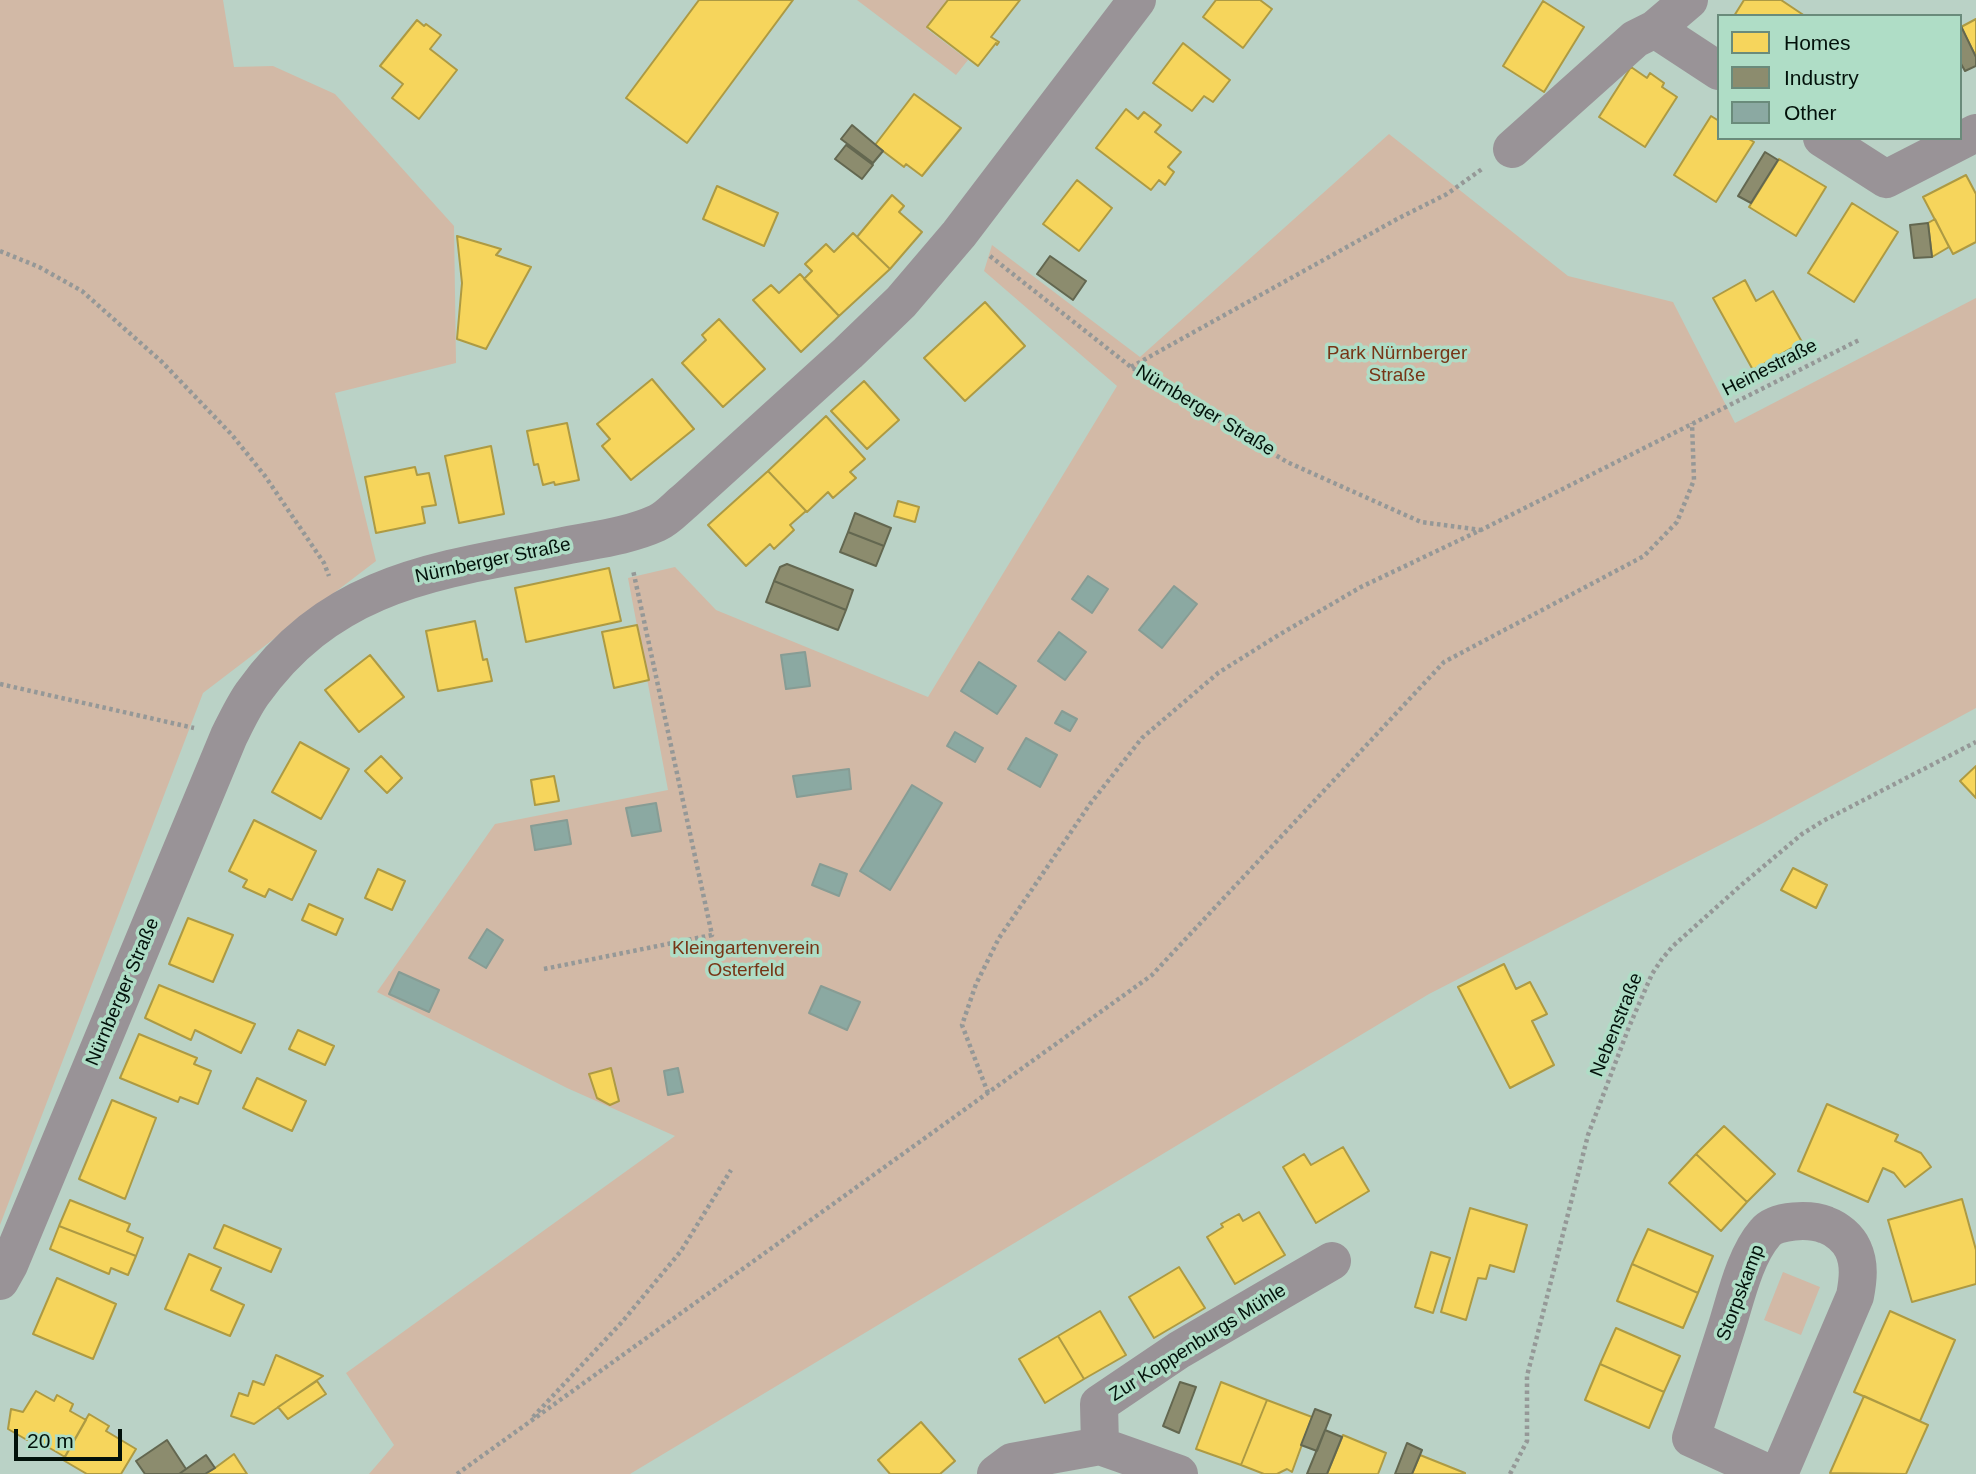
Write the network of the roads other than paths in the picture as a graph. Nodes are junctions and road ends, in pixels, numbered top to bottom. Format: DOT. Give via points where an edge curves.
graph roads {
  1 [pos="1137,0"];
  2 [pos="1689,0"];
  3 [pos="1655,29"];
  4 [pos="1717,70"];
  5 [pos="1976,133"];
  6 [pos="1825,140"];
  7 [pos="1512,149"];
  8 [pos="1332,1261"];
  9 [pos="0,1281"];
  10 [pos="1100,1446"];
  11 [pos="996,1474"];
  12 [pos="1179,1474"];
  13 [pos="1770,1474"];
  14 [pos="1779,1474"];
  1 -- 9 [label="street, Nürnberger Straße" via="959,234 892,311 660,522 625,534 448,568 396,583 341,609 296,644 272,670 251,695 229,736"];
  2 -- 3 [label="street"];
  3 -- 4 [label="street"];
  3 -- 7 [label="street" via="1635,39"];
  5 -- 6 [label="street" via="1886,179"];
  8 -- 10 [label="street, Zur Koppenburgs Mühle" via="1179,1350 1099,1404"];
  10 -- 11 [label="street" via="1012,1462"];
  10 -- 12 [label="street"];
  13 -- 14 [label="street, Storpskamp" via="1691,1438 1738,1288 1757,1245 1767,1230 1785,1222 1805,1221 1825,1224 1843,1235 1853,1249 1859,1273 1855,1296"];
}
